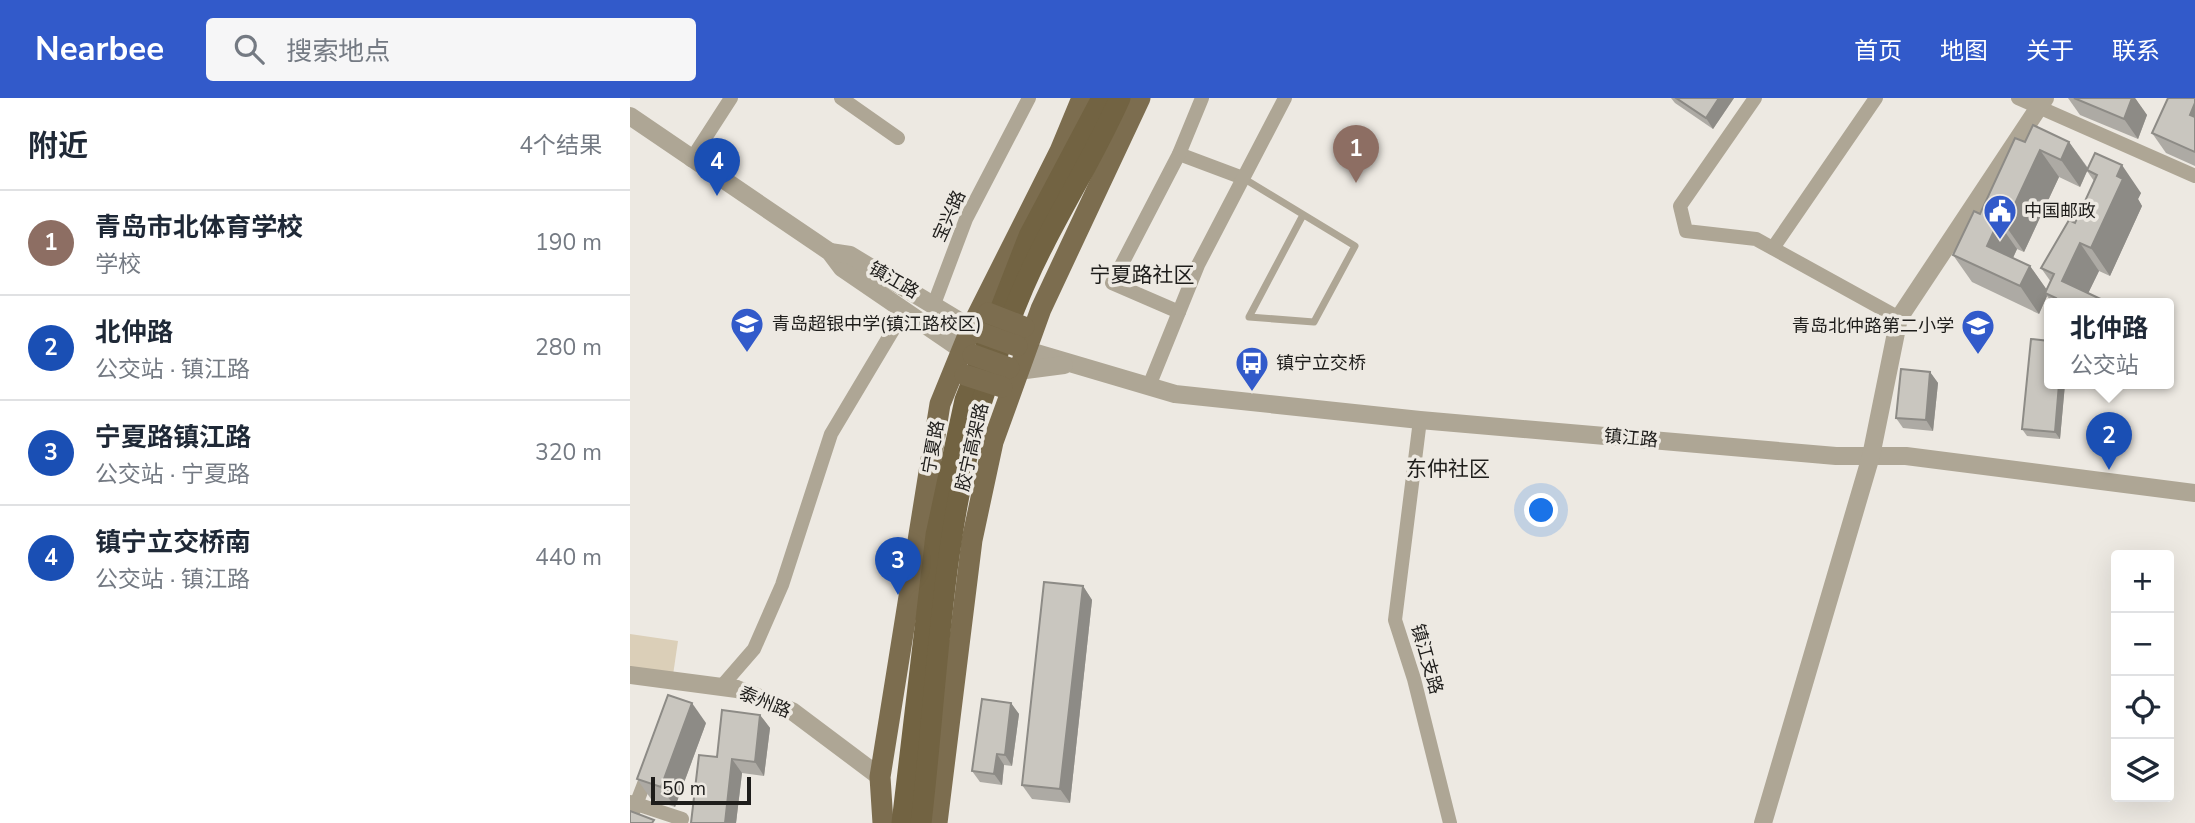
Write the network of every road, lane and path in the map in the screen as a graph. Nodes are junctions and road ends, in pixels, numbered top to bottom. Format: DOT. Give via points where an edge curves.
graph roads {
  1 [pos="731,98"];
  2 [pos="841,98"];
  3 [pos="1029,98"];
  4 [pos="1082,98"];
  5 [pos="1102,98"];
  6 [pos="1120,98"];
  7 [pos="1140,98"];
  8 [pos="1202,98"];
  9 [pos="1285,98"];
  10 [pos="1755,98"];
  11 [pos="1876,98"];
  12 [pos="2018,98"];
  13 [pos="2042,102"];
  14 [pos="630,117"];
  15 [pos="898,138"];
  16 [pos="1179,154"];
  17 [pos="691,160"];
  18 [pos="2195,176"];
  19 [pos="1243,178"];
  20 [pos="1303,215"];
  21 [pos="1773,248"];
  22 [pos="830,252"];
  23 [pos="934,304"];
  24 [pos="905,310"];
  25 [pos="1179,313"];
  26 [pos="1899,318"];
  27 [pos="981,319"];
  28 [pos="1025,336"];
  29 [pos="1071,364"];
  30 [pos="962,366"];
  31 [pos="1009,382"];
  32 [pos="1149,386"];
  33 [pos="1420,421"];
  34 [pos="1871,456"];
  35 [pos="2195,492"];
  36 [pos="630,675"];
  37 [pos="721,687"];
  38 [pos="655,755"];
  39 [pos="880,777"];
  40 [pos="633,803"];
  41 [pos="682,819"];
  42 [pos="630,820"];
  43 [pos="883,823"];
  44 [pos="902,823"];
  45 [pos="921,823"];
  46 [pos="937,823"];
  47 [pos="1450,823"];
  48 [pos="1763,823"];
  1 -- 17 [label="street"];
  2 -- 15 [label="street"];
  3 -- 23 [label="street, 宝兴路" via="966,219"];
  4 -- 27 [label="main road, 宁夏路"];
  5 -- 44 [label="highway, 胶宁高架路" via="1029,236 965,400 936,535"];
  6 -- 45 [label="highway, 胶宁高架路" via="1043,245 980,408 952,540"];
  7 -- 28 [label="main road"];
  8 -- 16 [label="street"];
  9 -- 19 [label="street"];
  10 -- 21 [label="street" via="1680,206 1686,231 1756,239"];
  11 -- 21 [label="street"];
  12 -- 13 [label="street"];
  13 -- 18 [label="street"];
  13 -- 26 [label="street"];
  14 -- 17 [label="street, 镇江路"];
  16 -- 19 [label="street"];
  16 -- 25 [label="street" via="1112,283"];
  17 -- 22 [label="street, 镇江路"];
  19 -- 20 [label="lane"];
  19 -- 25 [label="street"];
  20 -- 20 [label="lane" via="1355,246 1314,322 1249,317"];
  21 -- 26 [label="street"];
  22 -- 23 [label="street, 镇江路" via="850,255"];
  22 -- 24 [label="street, 镇江路" via="842,268"];
  23 -- 27 [label="street, 镇江路"];
  23 -- 30 [label="street"];
  24 -- 30 [label="street, 镇江路"];
  24 -- 37 [label="street" via="831,434 782,584 754,649"];
  25 -- 32 [label="street"];
  26 -- 34 [label="street"];
  27 -- 28 [label="main road, 镇江路, bridge"];
  27 -- 30 [label="main road, 宁夏路"];
  28 -- 29 [label="street, 镇江路"];
  28 -- 31 [label="main road"];
  29 -- 31 [label="street, 镇江路"];
  29 -- 32 [label="street, 镇江路"];
  30 -- 31 [label="main road, bridge"];
  30 -- 39 [label="main road, 宁夏路" via="940,404"];
  31 -- 46 [label="main road" via="972,540"];
  32 -- 33 [label="street, 镇江路" via="1175,394"];
  33 -- 34 [label="street, 镇江路"];
  33 -- 47 [label="street, 镇江支路" via="1395,620"];
  34 -- 35 [label="street, 镇江路" via="1906,456"];
  34 -- 48 [label="street"];
  36 -- 37 [label="street, 泰州路" via="681,688"];
  37 -- 39 [label="street, 泰州路" via="792,711"];
  38 -- 40 [label="street"];
  39 -- 43 [label="main road, 宁夏路"];
  40 -- 41 [label="street"];
  40 -- 42 [label="street"];
}
